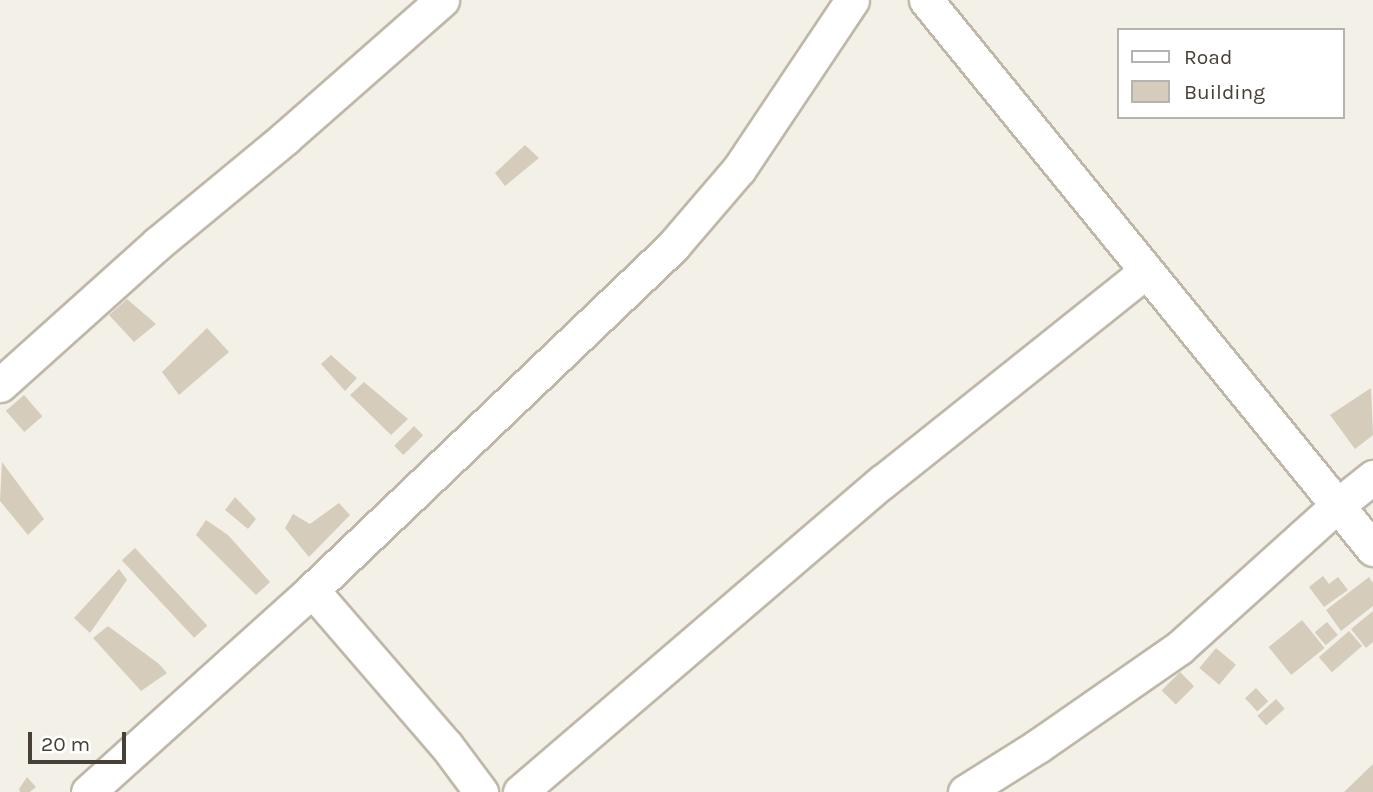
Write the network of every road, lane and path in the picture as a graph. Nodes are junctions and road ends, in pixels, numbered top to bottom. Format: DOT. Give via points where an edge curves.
graph roads {
  1 [pos="442,0"];
  2 [pos="852,0"];
  3 [pos="926,0"];
  4 [pos="1146,271"];
  5 [pos="0,385"];
  6 [pos="1373,477"];
  7 [pos="1338,505"];
  8 [pos="1373,549"];
  9 [pos="312,590"];
  10 [pos="89,792"];
  11 [pos="481,792"];
  12 [pos="520,792"];
  13 [pos="965,792"];
  1 -- 5 [label="street"];
  2 -- 9 [label="street" via="739,169 673,246"];
  3 -- 4 [label="street"];
  4 -- 7 [label="street"];
  4 -- 12 [label="street" via="882,481"];
  6 -- 7 [label="street"];
  7 -- 8 [label="street"];
  7 -- 13 [label="street" via="1179,648"];
  9 -- 10 [label="street"];
  9 -- 11 [label="street"];
}
